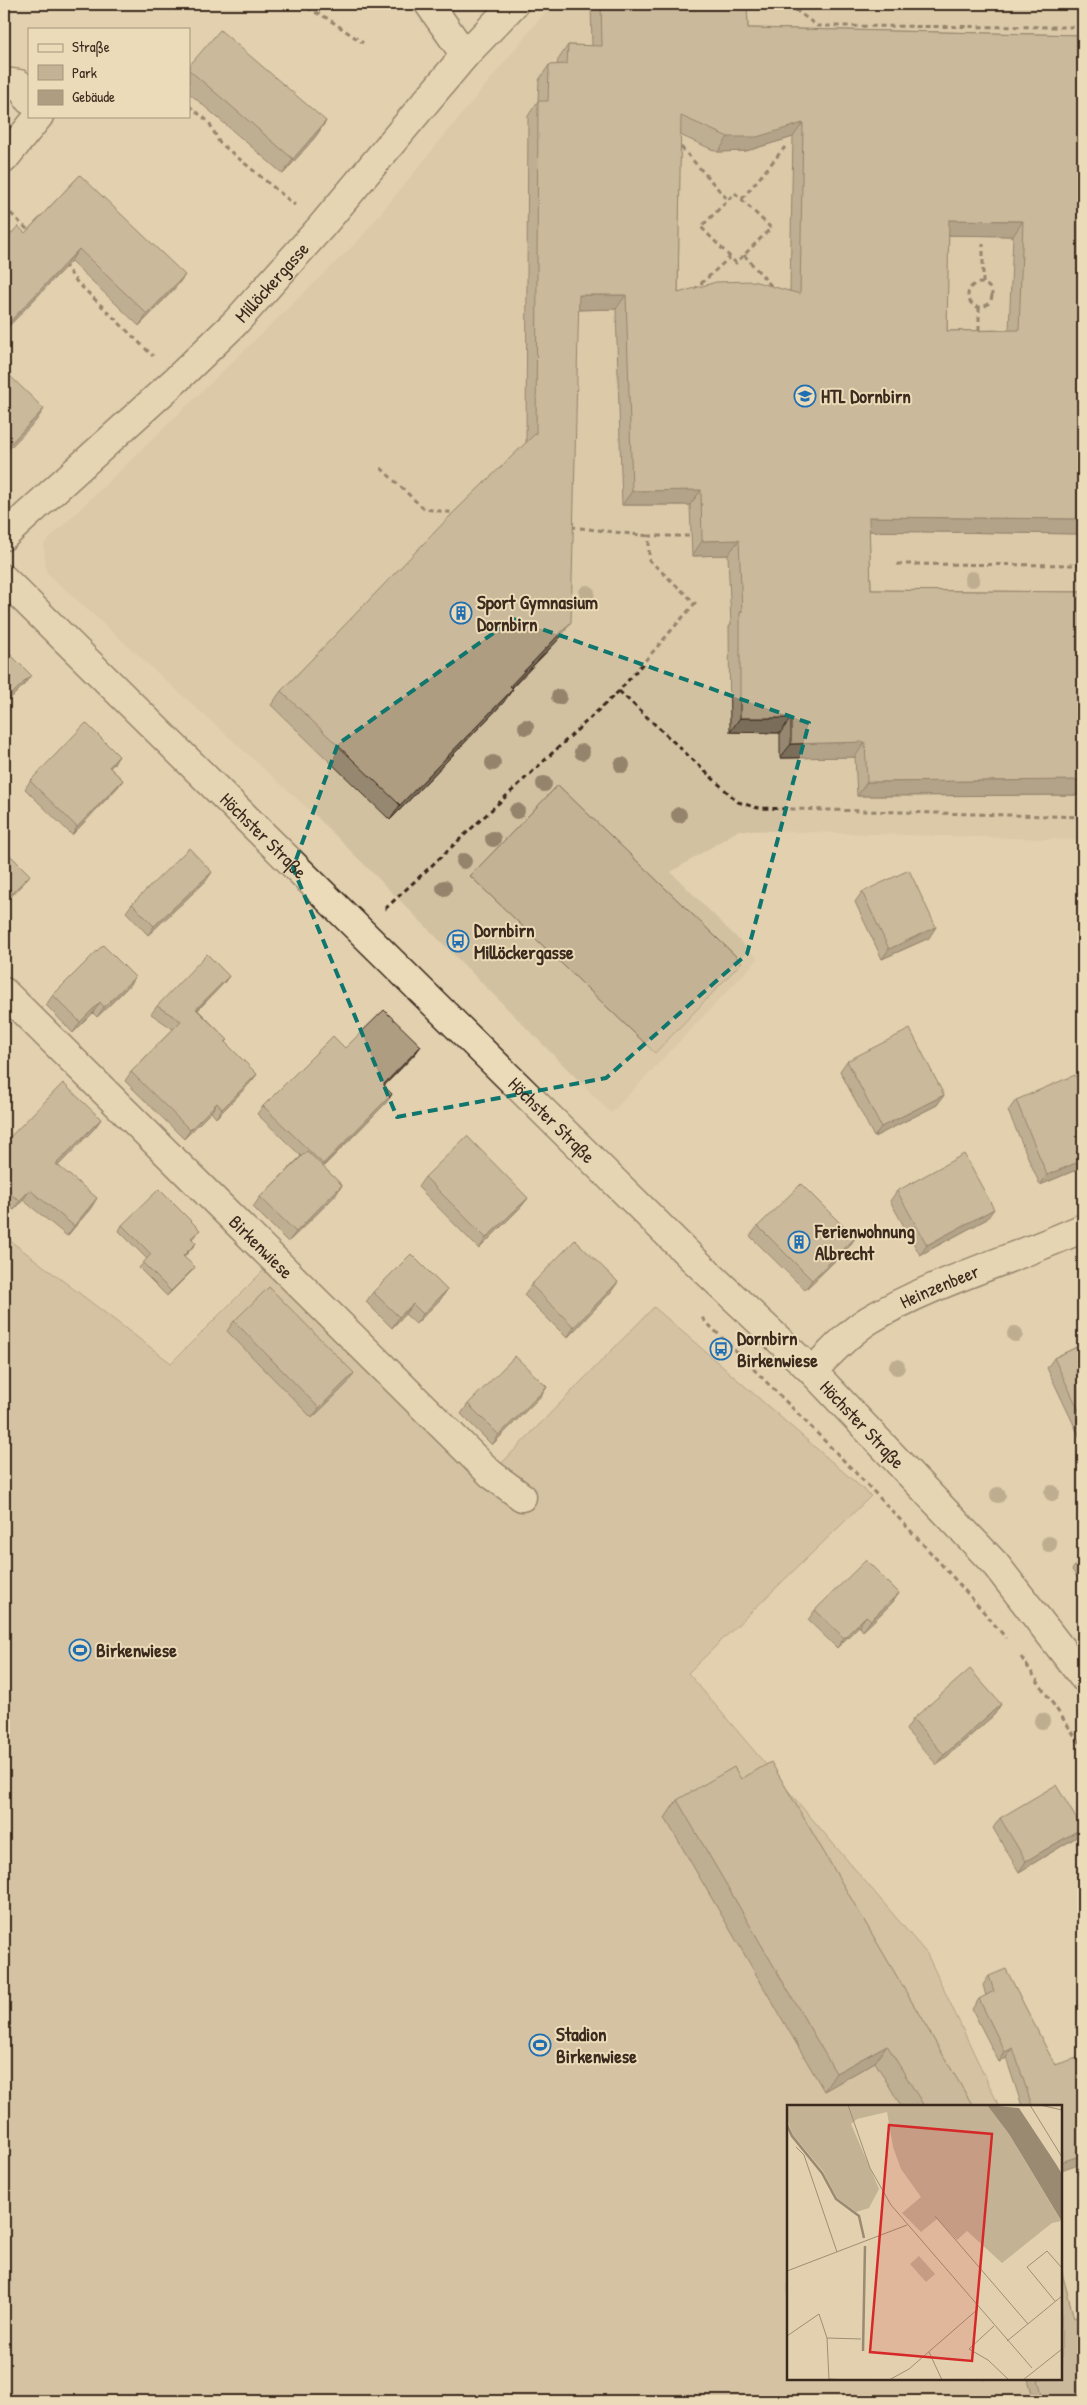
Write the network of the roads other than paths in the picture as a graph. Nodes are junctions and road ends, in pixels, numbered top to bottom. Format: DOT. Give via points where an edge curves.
graph roads {
  1 [pos="429,4"];
  2 [pos="514,4"];
  3 [pos="465,55"];
  4 [pos="4,82"];
  5 [pos="28,98"];
  6 [pos="36,118"];
  7 [pos="4,159"];
  8 [pos="4,536"];
  9 [pos="4,579"];
  10 [pos="4,992"];
  11 [pos="1083,1228"];
  12 [pos="812,1371"];
  13 [pos="522,1497"];
  14 [pos="1083,1677"];
  1 -- 3 [label="street"];
  2 -- 3 [label="street, Millöckergasse"];
  3 -- 8 [label="street, Millöckergasse" via="321,227 234,324"];
  4 -- 5 [label="street" via="19,84"];
  6 -- 7 [label="street"];
  9 -- 12 [label="street, Höchster Straße" via="692,1258"];
  10 -- 13 [label="street, Birkenwiese" via="491,1474"];
  11 -- 12 [label="street, Heinzenbeer" via="903,1302 867,1321"];
  12 -- 14 [label="street, Höchster Straße" via="996,1565"];
}
